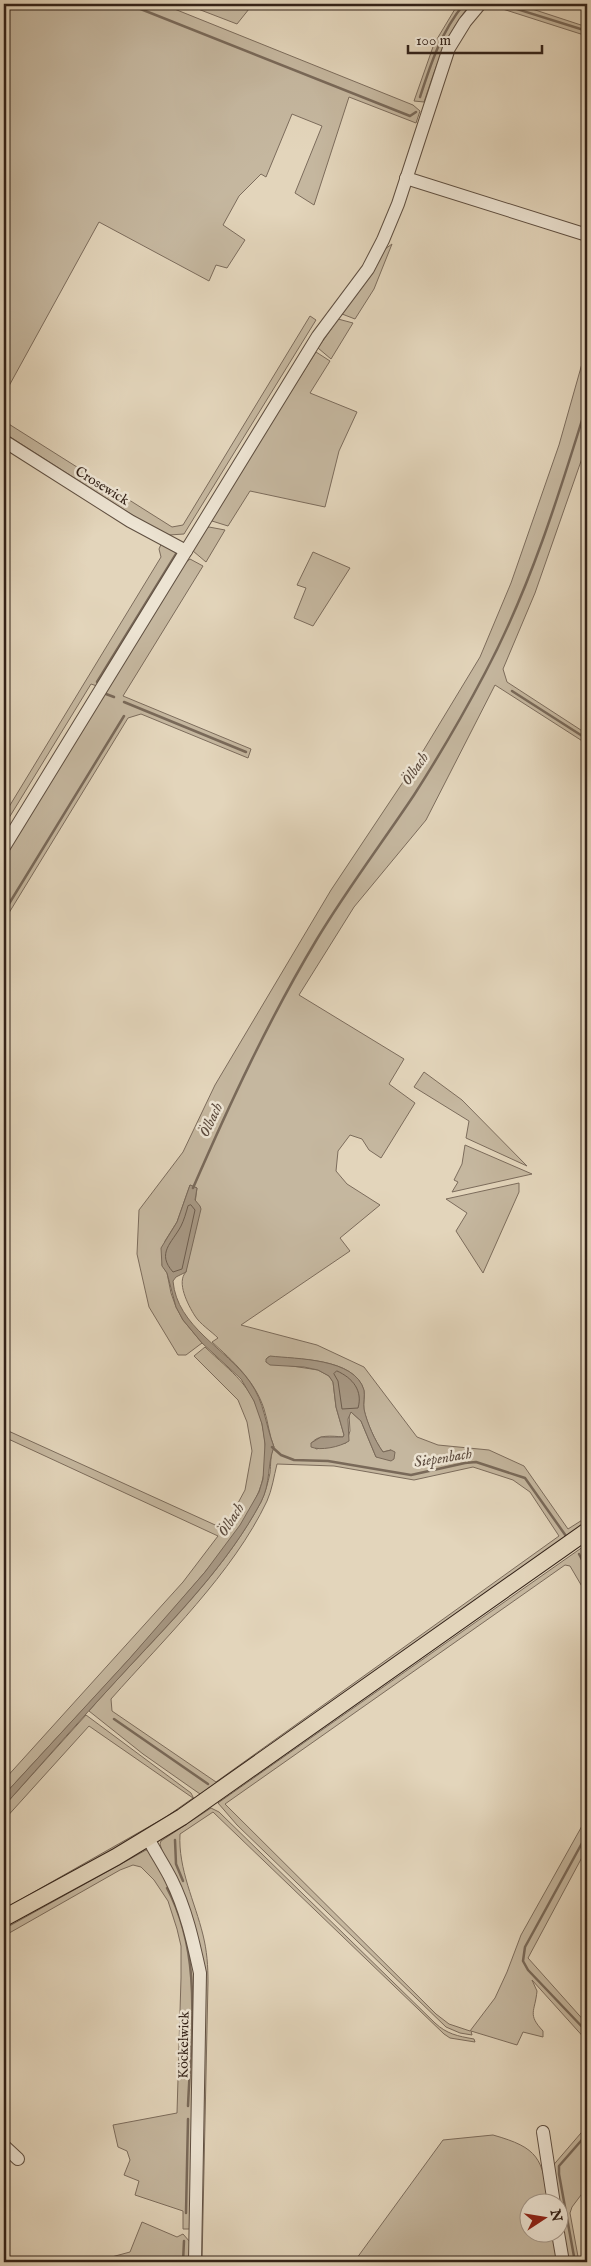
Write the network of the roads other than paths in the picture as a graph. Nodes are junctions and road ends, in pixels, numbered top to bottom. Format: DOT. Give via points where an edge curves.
graph roads {
  1 [pos="480,4"];
  2 [pos="406,178"];
  3 [pos="587,235"];
  4 [pos="4,441"];
  5 [pos="186,551"];
  6 [pos="4,847"];
  7 [pos="587,1531"];
  8 [pos="148,1838"];
  9 [pos="4,1918"];
  10 [pos="543,2132"];
  11 [pos="4,2146"];
  12 [pos="18,2159"];
  13 [pos="552,2194"];
  14 [pos="560,2244"];
  15 [pos="195,2262"];
  16 [pos="563,2262"];
  1 -- 2 [label="street" via="449,48"];
  2 -- 3 [label="street"];
  2 -- 5 [label="street" via="383,240 368,269 318,336"];
  4 -- 5 [label="street, Crosewick" via="130,521"];
  5 -- 6 [label="street"];
  7 -- 8 [label="main road"];
  8 -- 9 [label="main road"];
  8 -- 15 [label="street, Köckelwick" via="184,1909 200,1973"];
  10 -- 13 [label="street"];
  11 -- 12 [label="street"];
  14 -- 16 [label="street"];
}
